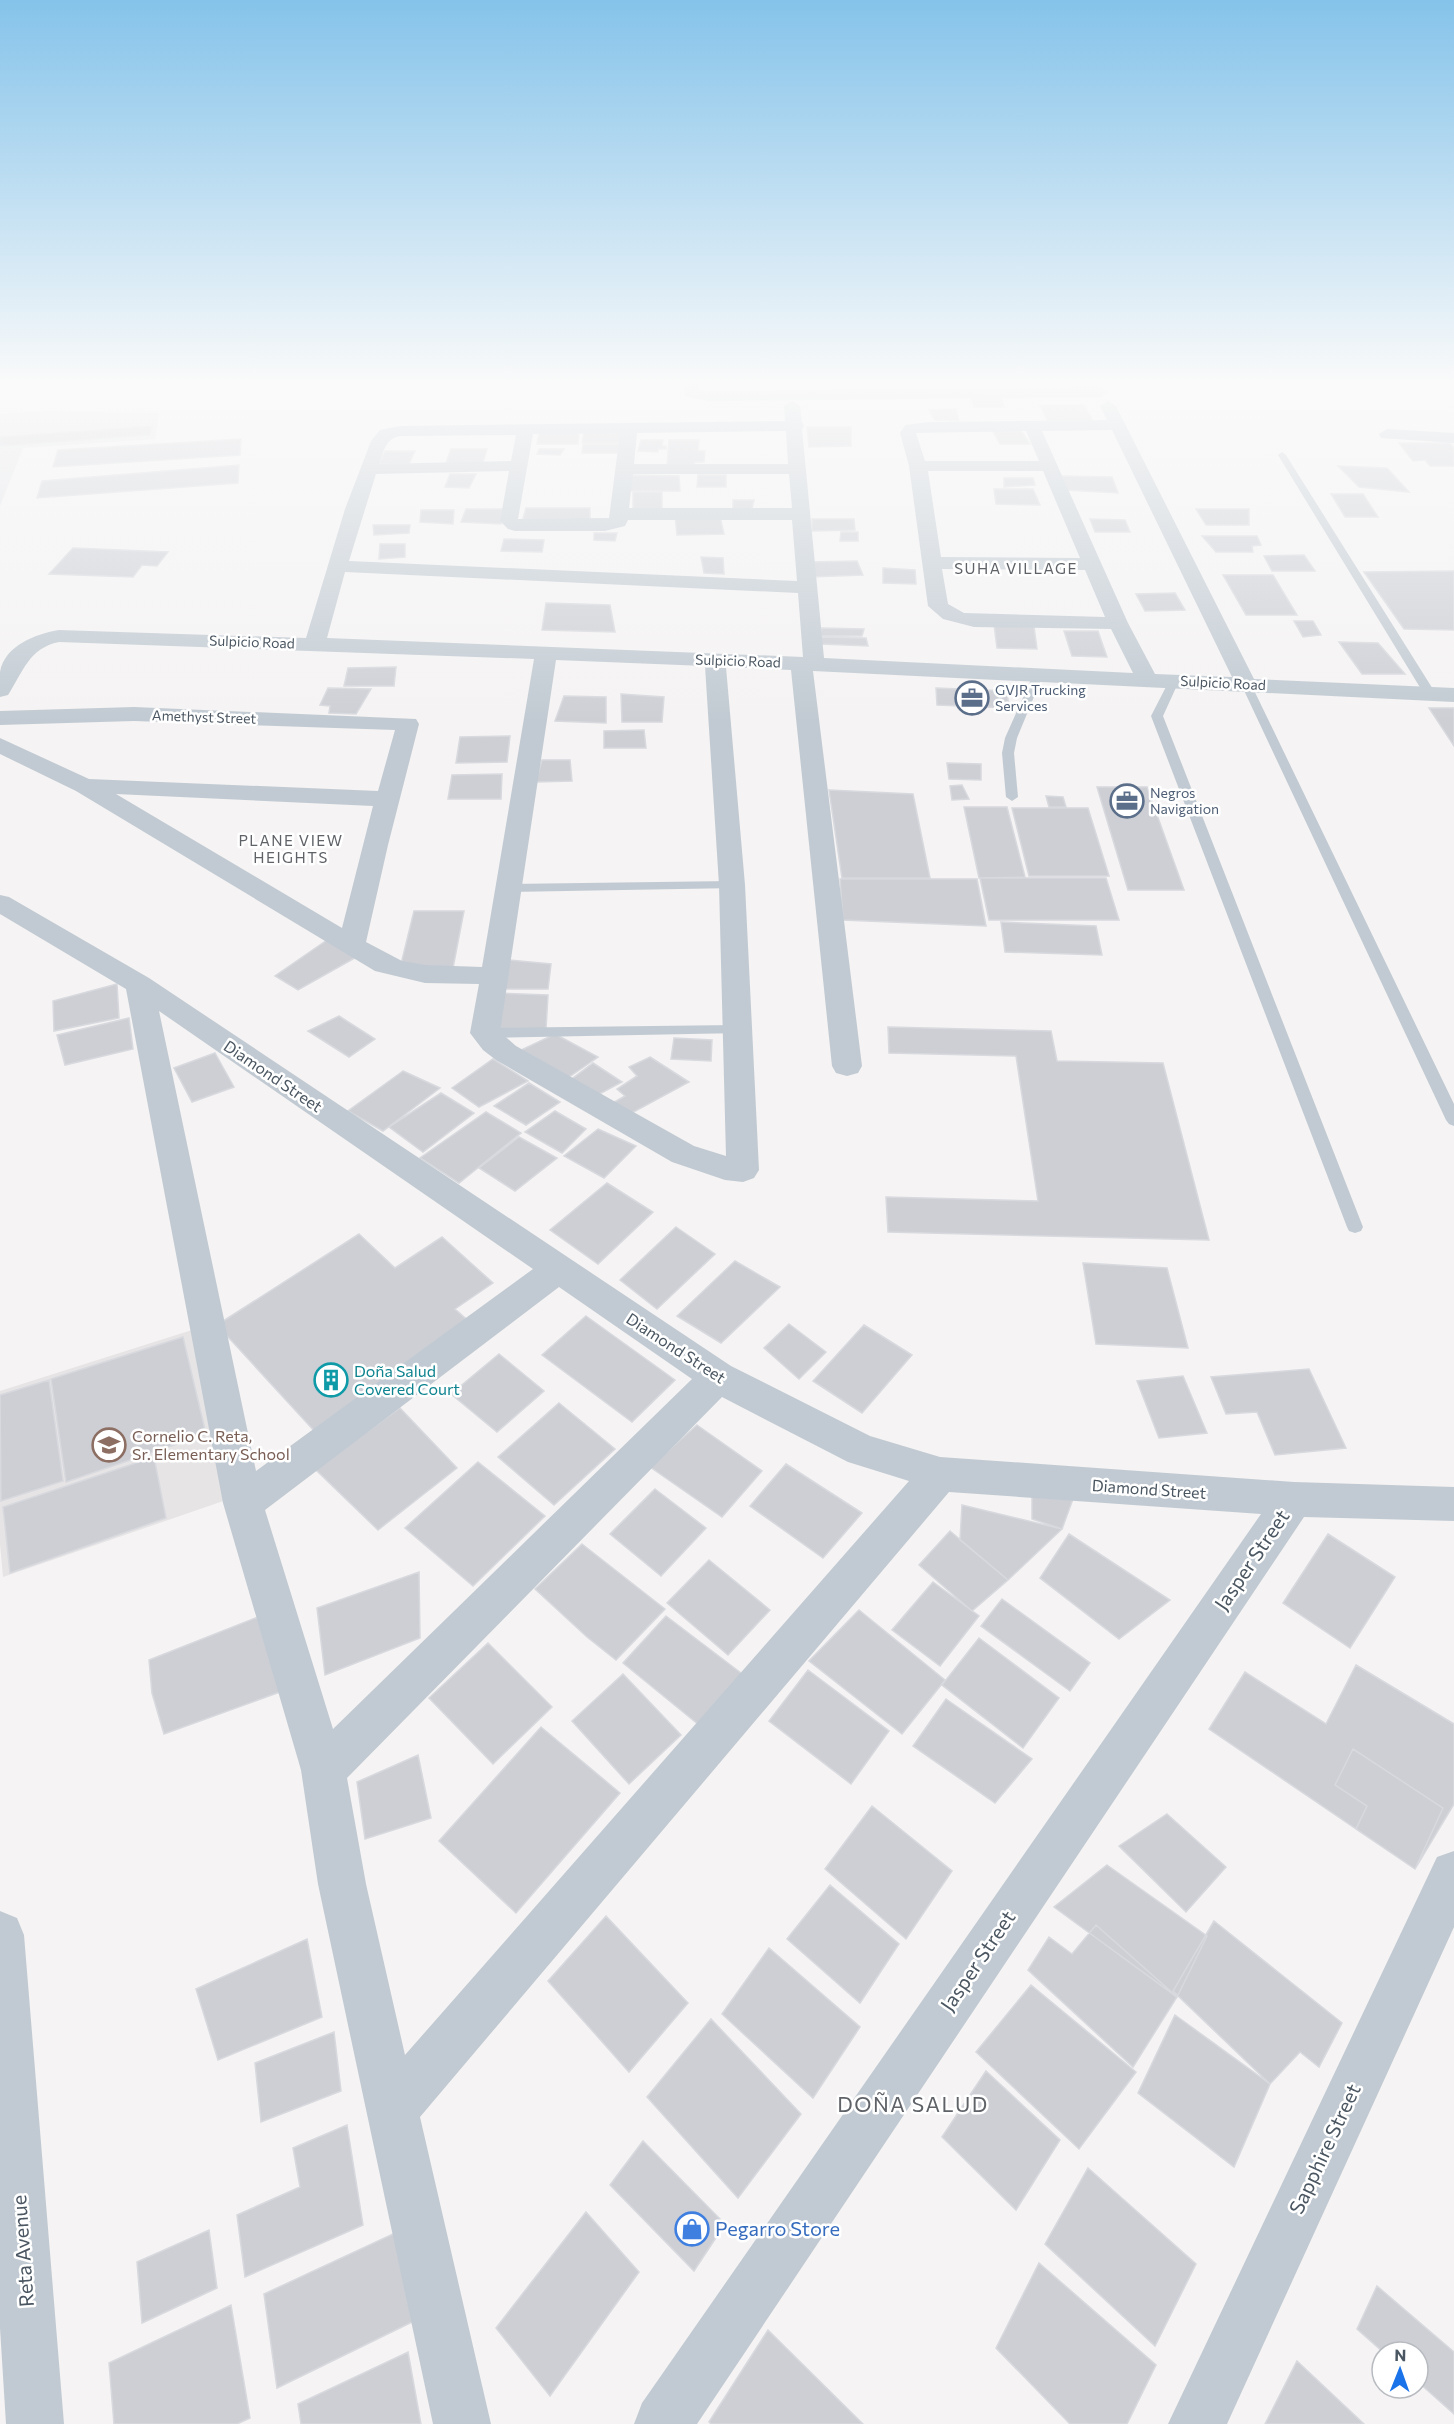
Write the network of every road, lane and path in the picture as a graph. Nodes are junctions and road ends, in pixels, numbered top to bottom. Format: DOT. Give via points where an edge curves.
graph roads {
  1 [pos="360,496"];
  2 [pos="513,496"];
  3 [pos="622,496"];
  4 [pos="801,496"];
  5 [pos="922,496"];
  6 [pos="1064,496"];
  7 [pos="1152,496"];
  8 [pos="1307,496"];
  9 [pos="620,514"];
  10 [pos="803,514"];
  11 [pos="932,563"];
  12 [pos="1093,564"];
  13 [pos="338,566"];
  14 [pos="807,587"];
  15 [pos="1118,622"];
  16 [pos="315,643"];
  17 [pos="546,653"];
  18 [pos="715,660"];
  19 [pos="808,664"];
  20 [pos="1038,675"];
  21 [pos="1147,680"];
  22 [pos="1174,681"];
  23 [pos="1246,684"];
  24 [pos="0,690"];
  25 [pos="1430,694"];
  26 [pos="1454,695"];
  27 [pos="0,718"];
  28 [pos="0,745"];
  29 [pos="85,786"];
  30 [pos="1012,797"];
  31 [pos="389,799"];
  32 [pos="732,885"];
  33 [pos="509,888"];
  34 [pos="0,903"];
  35 [pos="352,945"];
  36 [pos="495,976"];
  37 [pos="139,984"];
  38 [pos="736,1030"];
  39 [pos="485,1033"];
  40 [pos="847,1066"];
  41 [pos="1454,1120"];
  42 [pos="1355,1227"];
  43 [pos="559,1269"];
  44 [pos="718,1377"];
  45 [pos="939,1474"];
  46 [pos="1294,1498"];
  47 [pos="243,1503"];
  48 [pos="1454,1504"];
  49 [pos="323,1770"];
  50 [pos="1454,1874"];
  51 [pos="0,1935"];
  52 [pos="391,2111"];
  53 [pos="35,2424"];
  54 [pos="462,2424"];
  55 [pos="663,2424"];
  56 [pos="1197,2424"];
  1 -- 13 [label="street"];
  2 -- 9 [label="street" via="509,521 515,525 605,525 618,522"];
  3 -- 9 [label="street"];
  4 -- 10 [label="street"];
  5 -- 11 [label="street"];
  6 -- 12 [label="street"];
  7 -- 23 [label="street"];
  8 -- 25 [label="lane"];
  9 -- 10 [label="street"];
  10 -- 14 [label="street"];
  11 -- 12 [label="street"];
  11 -- 15 [label="street" via="938,606 950,616 974,621"];
  12 -- 15 [label="street"];
  13 -- 14 [label="street"];
  13 -- 16 [label="street"];
  14 -- 19 [label="street"];
  15 -- 21 [label="street"];
  16 -- 17 [label="street, Sulpicio Road"];
  16 -- 24 [label="street, Sulpicio Road" via="59,636 34,641 24,650"];
  17 -- 18 [label="street, Sulpicio Road"];
  17 -- 33 [label="street"];
  18 -- 19 [label="street, Sulpicio Road"];
  18 -- 32 [label="street"];
  19 -- 20 [label="street, Sulpicio Road"];
  19 -- 40 [label="street"];
  20 -- 21 [label="street, Sulpicio Road"];
  20 -- 30 [label="lane" via="1011,738 1008,753"];
  21 -- 22 [label="street, Sulpicio Road"];
  22 -- 23 [label="street, Sulpicio Road"];
  22 -- 42 [label="lane" via="1157,716"];
  23 -- 25 [label="street, Sulpicio Road"];
  23 -- 41 [label="lane"];
  25 -- 26 [label="street, Sulpicio Road"];
  27 -- 31 [label="street, Amethyst Street" via="134,714 408,724"];
  28 -- 29 [label="street"];
  29 -- 31 [label="street"];
  29 -- 35 [label="street"];
  31 -- 35 [label="street"];
  32 -- 33 [label="lane"];
  32 -- 38 [label="street"];
  33 -- 36 [label="street"];
  34 -- 37 [label="street, Diamond Street"];
  35 -- 36 [label="street" via="402,971"];
  36 -- 39 [label="street"];
  37 -- 43 [label="street, Diamond Street"];
  37 -- 47 [label="street"];
  38 -- 39 [label="lane"];
  38 -- 39 [label="street" via="743,1170 683,1154 506,1053"];
  43 -- 44 [label="street, Diamond Street"];
  43 -- 47 [label="street"];
  44 -- 45 [label="street, Diamond Street" via="861,1450"];
  44 -- 49 [label="street"];
  45 -- 46 [label="street, Diamond Street"];
  45 -- 52 [label="street"];
  46 -- 48 [label="street, Diamond Street"];
  46 -- 55 [label="street, Jasper Street"];
  47 -- 49 [label="street"];
  49 -- 52 [label="street" via="342,1884"];
  50 -- 56 [label="street, Sapphire Street"];
  51 -- 53 [label="street, Reta Avenue"];
  52 -- 54 [label="street"];
}
